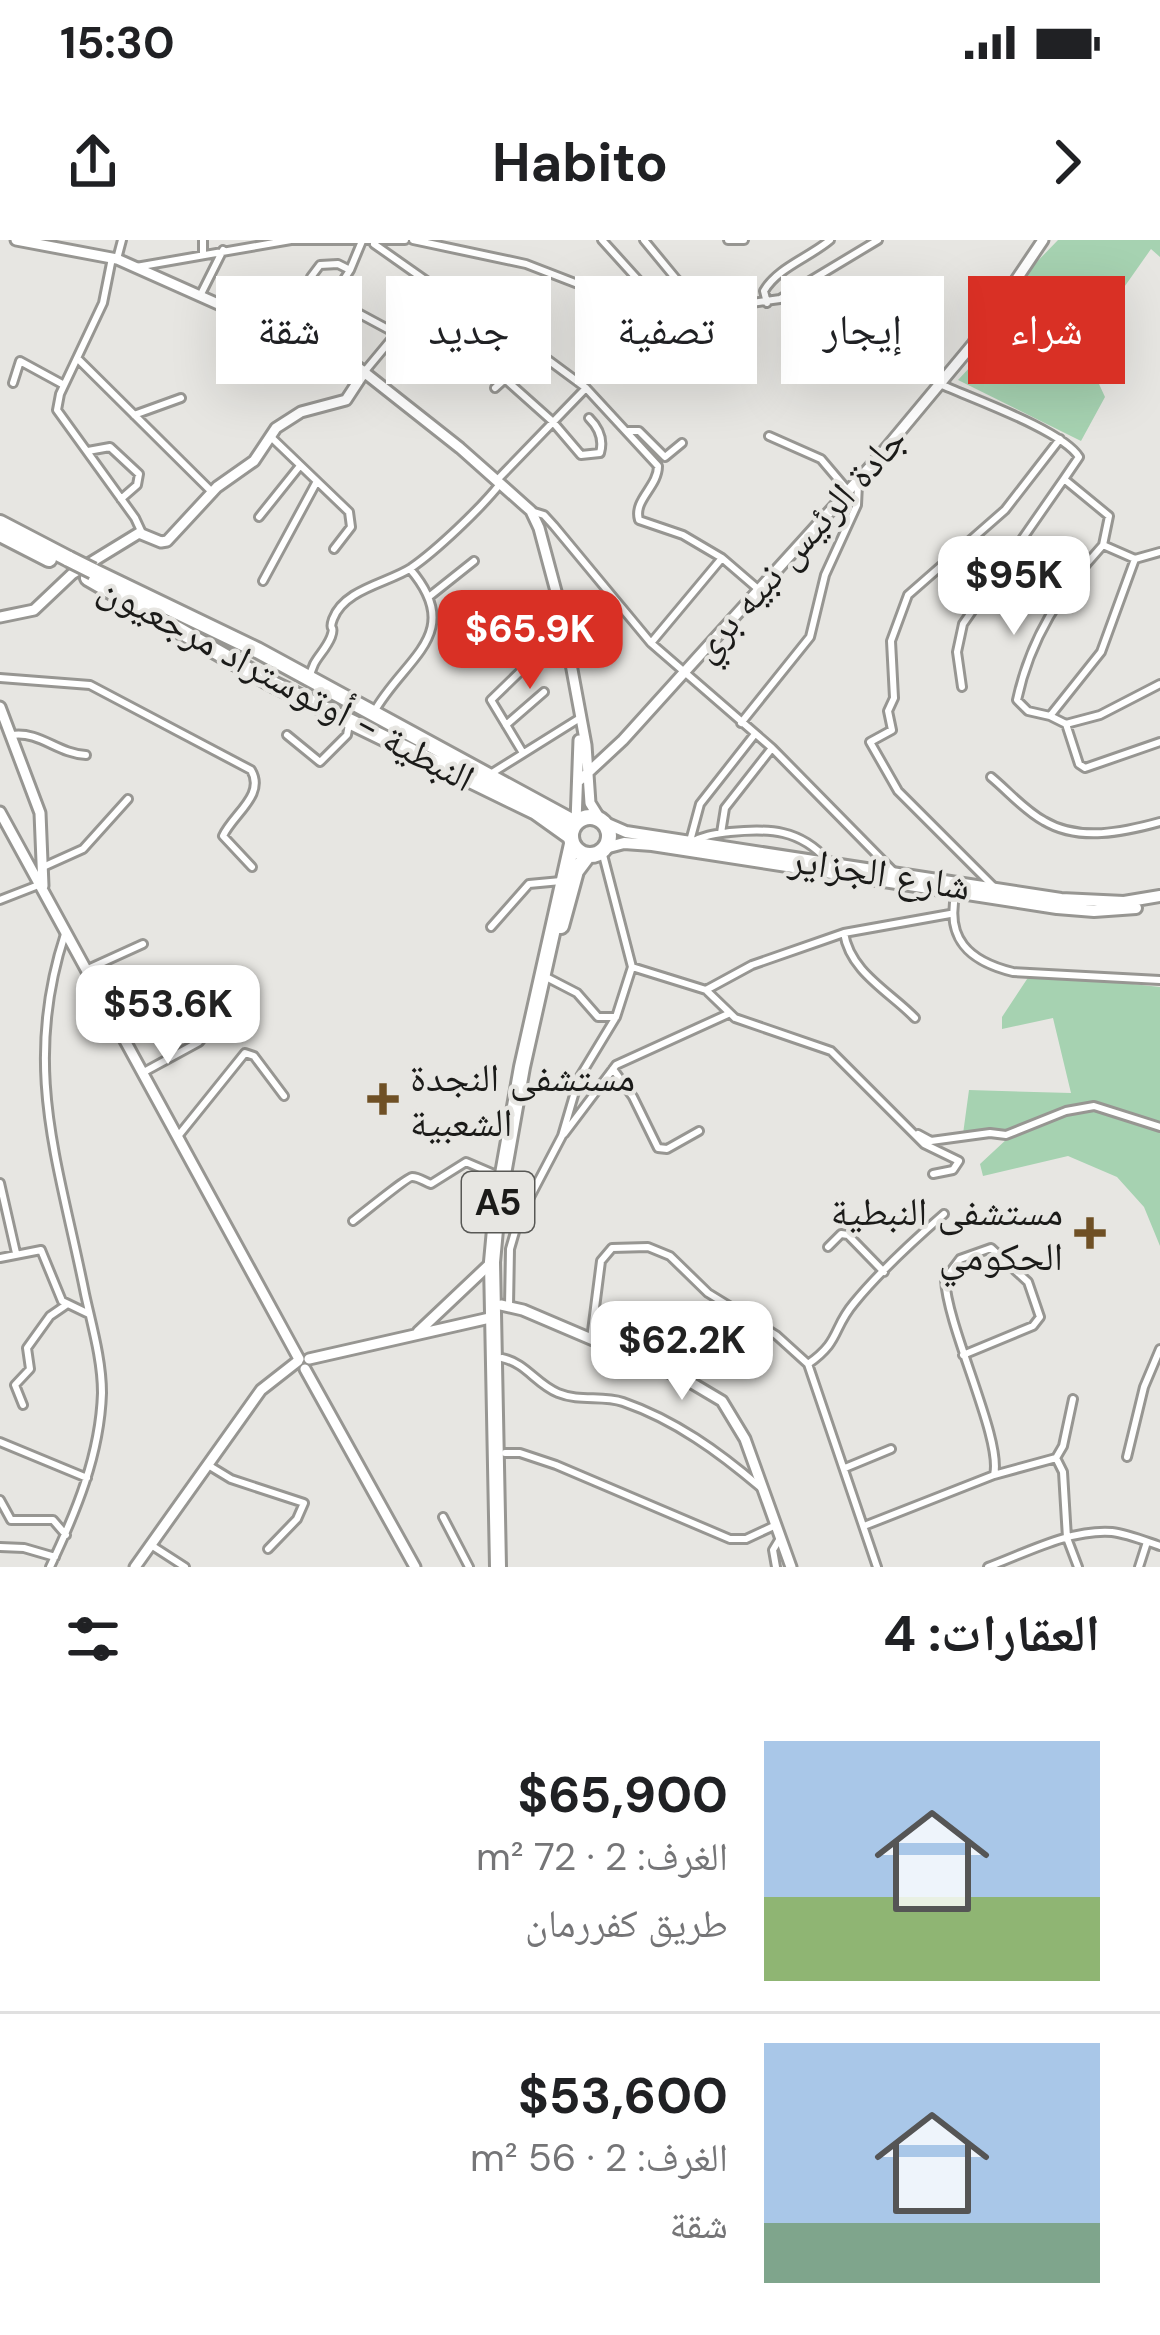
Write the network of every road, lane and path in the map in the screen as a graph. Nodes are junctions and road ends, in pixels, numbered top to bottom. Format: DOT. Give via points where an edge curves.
graph roads {
  1 [pos="16,240"];
  2 [pos="122,240"];
  3 [pos="202,240"];
  4 [pos="261,240"];
  5 [pos="409,240"];
  6 [pos="602,240"];
  7 [pos="644,240"];
  8 [pos="728,240"];
  9 [pos="744,240"];
  10 [pos="830,240"];
  11 [pos="878,240"];
  12 [pos="1043,240"];
  13 [pos="367,242"];
  14 [pos="436,242"];
  15 [pos="277,243"];
  16 [pos="223,250"];
  17 [pos="203,254"];
  18 [pos="115,259"];
  19 [pos="136,267"];
  20 [pos="350,270"];
  21 [pos="312,276"];
  22 [pos="346,276"];
  23 [pos="420,276"];
  24 [pos="635,276"];
  25 [pos="674,276"];
  26 [pos="575,283"];
  27 [pos="200,296"];
  28 [pos="216,303"];
  29 [pos="766,303"];
  30 [pos="757,304"];
  31 [pos="386,347"];
  32 [pos="78,359"];
  33 [pos="551,362"];
  34 [pos="364,371"];
  35 [pos="944,379"];
  36 [pos="13,382"];
  37 [pos="940,384"];
  38 [pos="64,385"];
  39 [pos="495,388"];
  40 [pos="586,388"];
  41 [pos="181,398"];
  42 [pos="134,415"];
  43 [pos="589,418"];
  44 [pos="552,421"];
  45 [pos="628,431"];
  46 [pos="270,436"];
  47 [pos="769,436"];
  48 [pos="1060,440"];
  49 [pos="682,443"];
  50 [pos="88,451"];
  51 [pos="299,467"];
  52 [pos="1064,479"];
  53 [pos="858,481"];
  54 [pos="498,482"];
  55 [pos="316,483"];
  56 [pos="849,492"];
  57 [pos="213,493"];
  58 [pos="122,499"];
  59 [pos="531,511"];
  60 [pos="259,517"];
  61 [pos="0,523"];
  62 [pos="142,533"];
  63 [pos="0,534"];
  64 [pos="1103,545"];
  65 [pos="1016,548"];
  66 [pos="334,549"];
  67 [pos="1160,551"];
  68 [pos="722,558"];
  69 [pos="1135,559"];
  70 [pos="474,560"];
  71 [pos="67,563"];
  72 [pos="410,569"];
  73 [pos="90,574"];
  74 [pos="1074,578"];
  75 [pos="263,581"];
  76 [pos="759,590"];
  77 [pos="430,596"];
  78 [pos="0,617"];
  79 [pos="566,636"];
  80 [pos="651,643"];
  81 [pos="256,650"];
  82 [pos="282,664"];
  83 [pos="246,669"];
  84 [pos="681,673"];
  85 [pos="0,678"];
  86 [pos="310,678"];
  87 [pos="271,682"];
  88 [pos="1160,684"];
  89 [pos="962,687"];
  90 [pos="544,692"];
  91 [pos="0,707"];
  92 [pos="374,712"];
  93 [pos="1050,716"];
  94 [pos="578,719"];
  95 [pos="349,721"];
  96 [pos="741,723"];
  97 [pos="1066,724"];
  98 [pos="506,725"];
  99 [pos="632,726"];
  100 [pos="755,734"];
  101 [pos="12,735"];
  102 [pos="286,735"];
  103 [pos="1160,742"];
  104 [pos="586,745"];
  105 [pos="772,748"];
  106 [pos="604,750"];
  107 [pos="523,753"];
  108 [pos="86,755"];
  109 [pos="584,772"];
  110 [pos="488,776"];
  111 [pos="991,777"];
  112 [pos="128,799"];
  113 [pos="0,812"];
  114 [pos="602,820"];
  115 [pos="1160,822"];
  116 [pos="5,830"];
  117 [pos="574,831"];
  118 [pos="721,833"];
  119 [pos="691,842"];
  120 [pos="598,851"];
  121 [pos="828,864"];
  122 [pos="43,867"];
  123 [pos="252,867"];
  124 [pos="896,874"];
  125 [pos="561,881"];
  126 [pos="42,886"];
  127 [pos="996,890"];
  128 [pos="956,892"];
  129 [pos="0,900"];
  130 [pos="1160,900"];
  131 [pos="950,914"];
  132 [pos="491,927"];
  133 [pos="66,930"];
  134 [pos="844,933"];
  135 [pos="143,944"];
  136 [pos="632,968"];
  137 [pos="88,969"];
  138 [pos="548,978"];
  139 [pos="1160,980"];
  140 [pos="706,990"];
  141 [pos="728,1014"];
  142 [pos="616,1017"];
  143 [pos="915,1018"];
  144 [pos="214,1022"];
  145 [pos="613,1069"];
  146 [pos="144,1072"];
  147 [pos="284,1096"];
  148 [pos="1160,1127"];
  149 [pos="910,1129"];
  150 [pos="699,1132"];
  151 [pos="179,1135"];
  152 [pos="562,1136"];
  153 [pos="933,1174"];
  154 [pos="502,1178"];
  155 [pos="0,1183"];
  156 [pos="944,1214"];
  157 [pos="353,1221"];
  158 [pos="828,1247"];
  159 [pos="16,1253"];
  160 [pos="0,1258"];
  161 [pos="492,1262"];
  162 [pos="884,1273"];
  163 [pos="66,1305"];
  164 [pos="501,1309"];
  165 [pos="89,1314"];
  166 [pos="418,1332"];
  167 [pos="591,1342"];
  168 [pos="1160,1349"];
  169 [pos="964,1355"];
  170 [pos="502,1358"];
  171 [pos="306,1362"];
  172 [pos="808,1364"];
  173 [pos="1072,1399"];
  174 [pos="23,1405"];
  175 [pos="0,1442"];
  176 [pos="891,1449"];
  177 [pos="505,1453"];
  178 [pos="1127,1457"];
  179 [pos="1056,1458"];
  180 [pos="208,1465"];
  181 [pos="844,1468"];
  182 [pos="994,1475"];
  183 [pos="87,1478"];
  184 [pos="763,1490"];
  185 [pos="0,1500"];
  186 [pos="443,1517"];
  187 [pos="864,1526"];
  188 [pos="778,1531"];
  189 [pos="66,1535"];
  190 [pos="1066,1538"];
  191 [pos="1147,1542"];
  192 [pos="151,1545"];
  193 [pos="1160,1546"];
  194 [pos="0,1547"];
  195 [pos="268,1549"];
  196 [pos="55,1557"];
  197 [pos="1012,1563"];
  198 [pos="50,1567"];
  199 [pos="135,1567"];
  200 [pos="185,1567"];
  201 [pos="415,1567"];
  202 [pos="470,1567"];
  203 [pos="502,1567"];
  204 [pos="776,1567"];
  205 [pos="791,1567"];
  206 [pos="878,1567"];
  207 [pos="988,1567"];
  208 [pos="1078,1567"];
  209 [pos="1139,1567"];
  1 -- 18 [label="street"];
  2 -- 18 [label="street"];
  3 -- 17 [label="street"];
  4 -- 15 [label="street"];
  5 -- 13 [label="street"];
  5 -- 14 [label="street"];
  6 -- 24 [label="street"];
  7 -- 25 [label="street"];
  8 -- 9 [label="street"];
  10 -- 29 [label="street" via="771,280"];
  11 -- 29 [label="street"];
  12 -- 35 [label="street, جادة الرئيس نبيه بري"];
  13 -- 15 [label="street"];
  13 -- 20 [label="street"];
  13 -- 23 [label="street"];
  14 -- 26 [label="street"];
  15 -- 16 [label="street"];
  16 -- 17 [label="street"];
  16 -- 27 [label="street"];
  17 -- 19 [label="street"];
  18 -- 19 [label="street"];
  18 -- 32 [label="street"];
  19 -- 27 [label="street"];
  20 -- 21 [label="street" via="320,266"];
  20 -- 22 [label="street"];
  27 -- 28 [label="street"];
  29 -- 30 [label="street"];
  31 -- 34 [label="street"];
  32 -- 38 [label="street"];
  32 -- 42 [label="street"];
  33 -- 40 [label="street"];
  34 -- 46 [label="street" via="346,400 296,414"];
  34 -- 54 [label="street"];
  36 -- 38 [label="street" via="20,361"];
  37 -- 48 [label="street"];
  37 -- 53 [label="street, جادة الرئيس نبيه بري"];
  38 -- 50 [label="street" via="57,410"];
  39 -- 44 [label="street" via="506,380"];
  40 -- 44 [label="street"];
  40 -- 45 [label="street"];
  41 -- 42 [label="street"];
  42 -- 57 [label="street"];
  43 -- 44 [label="street" via="602,448 589,457"];
  44 -- 54 [label="street"];
  45 -- 49 [label="street" via="639,431 665,457"];
  45 -- 68 [label="street" via="658,466 639,520"];
  46 -- 51 [label="street"];
  46 -- 57 [label="street" via="254,461"];
  47 -- 56 [label="street" via="821,459"];
  48 -- 52 [label="street" via="1080,455"];
  48 -- 127 [label="street" via="1020,495 908,595 891,640 892,730 870,742 898,791"];
  50 -- 58 [label="street"];
  50 -- 58 [label="street" via="110,447 139,474"];
  51 -- 55 [label="street"];
  51 -- 60 [label="street"];
  52 -- 64 [label="street" via="1109,516"];
  52 -- 65 [label="street"];
  53 -- 56 [label="street, جادة الرئيس نبيه بري"];
  53 -- 96 [label="street" via="857,505 825,575 810,637"];
  54 -- 59 [label="street"];
  54 -- 72 [label="street"];
  55 -- 66 [label="street" via="352,518"];
  55 -- 75 [label="street"];
  56 -- 76 [label="street, جادة الرئيس نبيه بري"];
  57 -- 62 [label="street" via="167,541"];
  58 -- 62 [label="street"];
  59 -- 79 [label="street"];
  59 -- 80 [label="street" via="544,515"];
  61 -- 71 [label="highway, النبطية - أوتوستراد مرجعيون"];
  62 -- 78 [label="street" via="72,574 34,610"];
  63 -- 71 [label="highway, النبطية - أوتوستراد مرجعيون"];
  64 -- 69 [label="street"];
  64 -- 74 [label="street"];
  65 -- 74 [label="street"];
  65 -- 89 [label="street" via="963,624"];
  67 -- 69 [label="street"];
  68 -- 76 [label="street"];
  68 -- 80 [label="street"];
  69 -- 93 [label="street" via="1101,652"];
  70 -- 77 [label="street"];
  71 -- 73 [label="highway, النبطية - أوتوستراد مرجعيون, bridge"];
  72 -- 77 [label="street"];
  72 -- 86 [label="street" via="338,611"];
  73 -- 81 [label="highway, النبطية - أوتوستراد مرجعيون"];
  73 -- 83 [label="highway, النبطية - أوتوستراد مرجعيون"];
  74 -- 93 [label="street" via="1042,627 1017,698 1028,711"];
  76 -- 84 [label="street, جادة الرئيس نبيه بري"];
  77 -- 92 [label="street" via="429,640"];
  79 -- 94 [label="street"];
  79 -- 98 [label="street" via="491,700"];
  80 -- 84 [label="street"];
  81 -- 82 [label="highway, النبطية - أوتوستراد مرجعيون"];
  81 -- 83 [label="highway" via="257,666"];
  82 -- 86 [label="highway, النبطية - أوتوستراد مرجعيون"];
  82 -- 87 [label="highway"];
  83 -- 87 [label="highway, النبطية - أوتوستراد مرجعيون"];
  84 -- 96 [label="street"];
  84 -- 99 [label="street, جادة الرئيس نبيه بري"];
  85 -- 123 [label="street" via="85,683 251,770 256,789 223,836"];
  86 -- 92 [label="highway, النبطية - أوتوستراد مرجعيون"];
  87 -- 95 [label="highway, النبطية - أوتوستراد مرجعيون"];
  88 -- 97 [label="street"];
  90 -- 98 [label="street"];
  91 -- 101 [label="street"];
  92 -- 110 [label="highway, النبطية - أوتوستراد مرجعيون"];
  93 -- 97 [label="street"];
  94 -- 104 [label="street"];
  94 -- 107 [label="street"];
  94 -- 109 [label="street"];
  95 -- 102 [label="street" via="347,735 320,762"];
  95 -- 117 [label="highway, النبطية - أوتوستراد مرجعيون"];
  96 -- 100 [label="street"];
  97 -- 103 [label="street" via="1085,768"];
  98 -- 107 [label="street"];
  99 -- 106 [label="street"];
  99 -- 109 [label="street"];
  100 -- 105 [label="street"];
  100 -- 119 [label="street" via="700,805"];
  101 -- 108 [label="street"];
  101 -- 122 [label="street" via="39,807"];
  104 -- 106 [label="street"];
  104 -- 109 [label="street"];
  105 -- 118 [label="street" via="725,808"];
  105 -- 124 [label="street"];
  106 -- 109 [label="street"];
  107 -- 110 [label="street"];
  109 -- 114 [label="street"];
  109 -- 117 [label="street"];
  110 -- 117 [label="highway, النبطية - أوتوستراد مرجعيون"];
  111 -- 115 [label="street" via="1042,820 1066,829 1122,832"];
  112 -- 122 [label="street" via="83,849"];
  113 -- 116 [label="street"];
  114 -- 117 [label="highway" via="584,817"];
  114 -- 119 [label="main road, شارع الجزاير"];
  114 -- 120 [label="highway, A5" via="609,834"];
  116 -- 126 [label="street"];
  117 -- 120 [label="highway"];
  117 -- 125 [label="highway, A5"];
  118 -- 119 [label="street"];
  118 -- 121 [label="street" via="782,830"];
  119 -- 121 [label="main road, شارع الجزاير"];
  120 -- 128 [label="main road, شارع الجزاير" via="652,845"];
  120 -- 136 [label="street"];
  120 -- 138 [label="highway, A5" via="576,871"];
  121 -- 124 [label="main road, شارع الجزاير"];
  122 -- 126 [label="street"];
  124 -- 127 [label="main road, شارع الجزاير"];
  125 -- 132 [label="street" via="532,883"];
  125 -- 154 [label="highway, A5"];
  126 -- 129 [label="street"];
  126 -- 133 [label="street"];
  127 -- 130 [label="main road, شارع الجزاير" via="1104,903"];
  128 -- 130 [label="main road, شارع الجزاير" via="1094,911"];
  128 -- 131 [label="street"];
  131 -- 134 [label="street"];
  131 -- 139 [label="street" via="966,947 1003,970"];
  133 -- 137 [label="street"];
  133 -- 165 [label="street" via="44,1021 48,1126"];
  134 -- 140 [label="street"];
  134 -- 143 [label="street" via="859,967"];
  135 -- 137 [label="street"];
  136 -- 140 [label="street"];
  136 -- 142 [label="street"];
  137 -- 146 [label="street"];
  138 -- 142 [label="street" via="577,993 598,1017"];
  138 -- 164 [label="highway, A5" via="505,1190"];
  140 -- 141 [label="street"];
  141 -- 145 [label="street"];
  141 -- 149 [label="street" via="831,1051"];
  142 -- 152 [label="street" via="572,1092"];
  144 -- 146 [label="street" via="199,1042"];
  145 -- 150 [label="street" via="658,1148"];
  145 -- 152 [label="street"];
  146 -- 151 [label="street"];
  147 -- 151 [label="street" via="245,1053"];
  148 -- 149 [label="street" via="1094,1106 1006,1136 931,1141"];
  149 -- 153 [label="street" via="959,1161"];
  151 -- 171 [label="street"];
  152 -- 164 [label="street" via="519,1218"];
  154 -- 157 [label="street" via="466,1162 431,1184 406,1178"];
  154 -- 161 [label="highway, A5"];
  155 -- 159 [label="street"];
  156 -- 162 [label="street"];
  158 -- 162 [label="street" via="848,1234"];
  159 -- 160 [label="street"];
  159 -- 163 [label="street" via="42,1252"];
  161 -- 164 [label="highway, A5"];
  161 -- 166 [label="street"];
  162 -- 172 [label="street" via="845,1314 832,1346"];
  163 -- 165 [label="street"];
  163 -- 174 [label="street" via="25,1352 30,1369 15,1385"];
  164 -- 166 [label="street"];
  164 -- 167 [label="street"];
  164 -- 170 [label="highway, A5"];
  164 -- 203 [label="highway, A5"];
  165 -- 183 [label="street" via="102,1387"];
  166 -- 171 [label="street"];
  167 -- 172 [label="street" via="603,1256 618,1246 648,1247"];
  167 -- 184 [label="street" via="722,1402"];
  168 -- 178 [label="street"];
  169 -- 169 [label="street" via="1039,1319 1028,1282 991,1248 960,1259 945,1280"];
  169 -- 182 [label="street"];
  170 -- 177 [label="highway, A5"];
  170 -- 184 [label="street" via="552,1391 621,1401 697,1438"];
  171 -- 180 [label="street" via="261,1390"];
  171 -- 201 [label="street"];
  172 -- 181 [label="street"];
  173 -- 179 [label="street"];
  175 -- 183 [label="street"];
  176 -- 181 [label="street"];
  177 -- 188 [label="street" via="556,1465 730,1539"];
  177 -- 203 [label="highway, A5"];
  179 -- 182 [label="street"];
  179 -- 190 [label="street"];
  180 -- 192 [label="street"];
  180 -- 195 [label="street" via="304,1503"];
  181 -- 187 [label="street"];
  182 -- 187 [label="street"];
  183 -- 189 [label="street"];
  184 -- 188 [label="street"];
  185 -- 189 [label="street" via="8,1518 52,1520"];
  186 -- 202 [label="street"];
  187 -- 206 [label="street"];
  188 -- 204 [label="street"];
  188 -- 205 [label="street"];
  189 -- 196 [label="street"];
  190 -- 191 [label="street" via="1113,1532"];
  190 -- 197 [label="street"];
  190 -- 208 [label="street"];
  191 -- 193 [label="street"];
  191 -- 209 [label="street"];
  192 -- 199 [label="street"];
  192 -- 200 [label="street"];
  194 -- 196 [label="street"];
  196 -- 198 [label="street"];
  197 -- 207 [label="street"];
}
